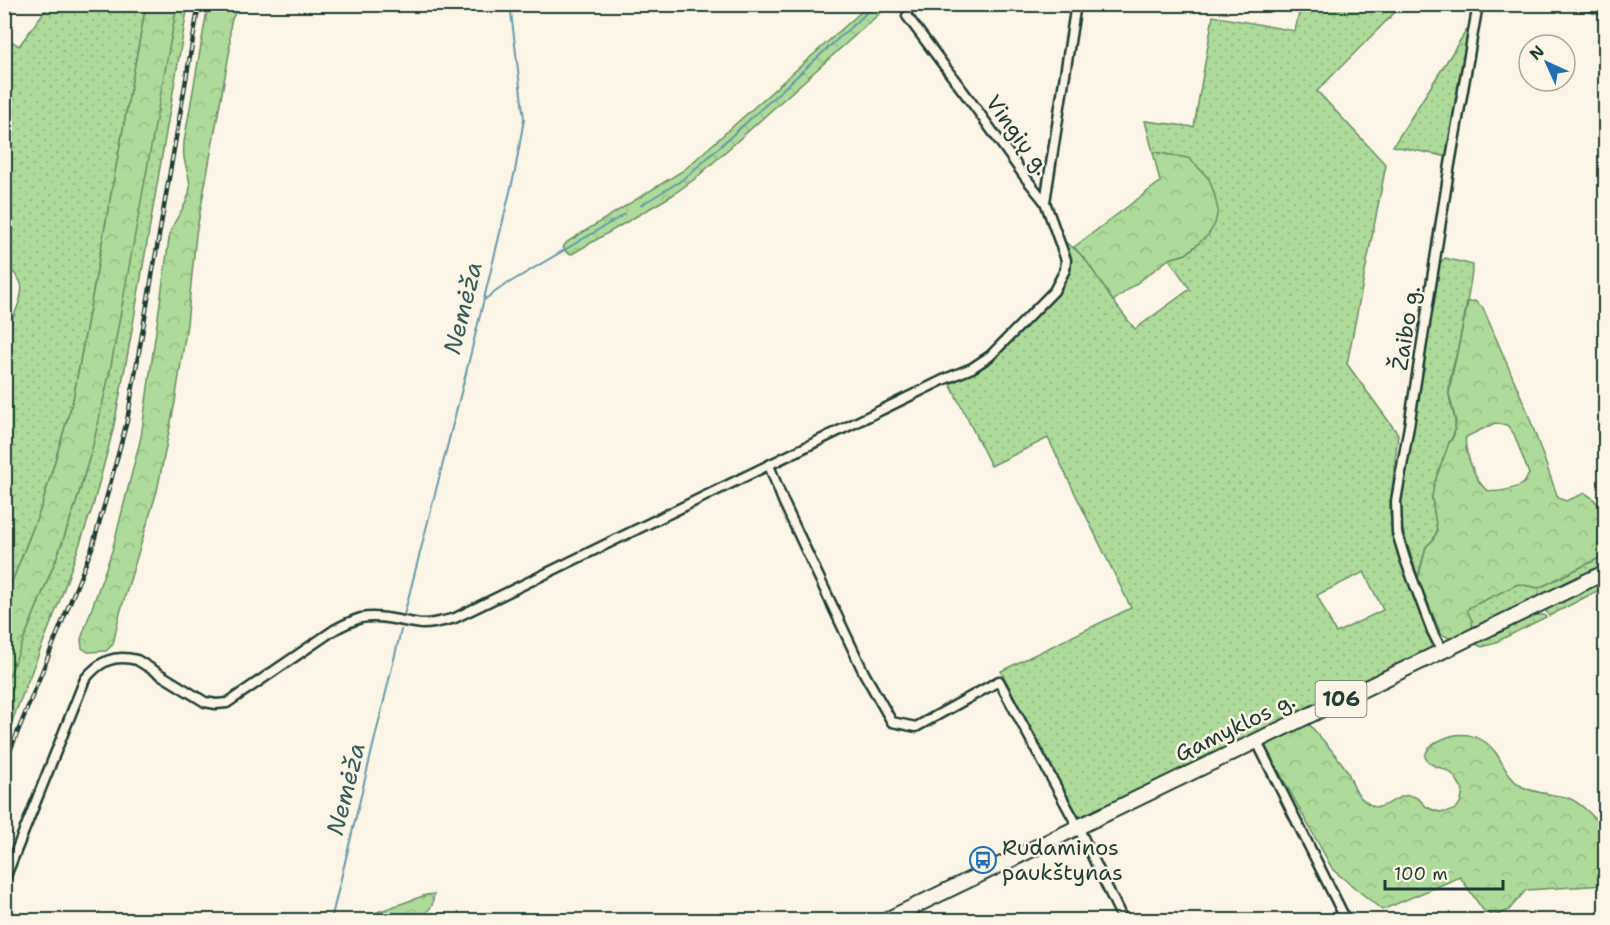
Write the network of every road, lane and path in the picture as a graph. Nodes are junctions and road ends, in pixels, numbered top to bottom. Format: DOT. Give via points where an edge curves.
graph roads {
  1 [pos="1076,4"];
  2 [pos="1479,4"];
  3 [pos="1581,4"];
  4 [pos="1605,10"];
  5 [pos="907,16"];
  6 [pos="1045,202"];
  7 [pos="769,465"];
  8 [pos="1605,572"];
  9 [pos="1442,651"];
  10 [pos="1256,740"];
  11 [pos="1078,827"];
  12 [pos="4,880"];
  13 [pos="886,921"];
  14 [pos="1123,921"];
  15 [pos="1346,921"];
  1 -- 6 [label="street, Vingių g."];
  2 -- 9 [label="street, Žaibo g." via="1396,501 1397,533"];
  3 -- 4 [label="street"];
  5 -- 6 [label="street, Vingių g."];
  6 -- 7 [label="street" via="1066,260 1065,270 1054,291 990,356"];
  7 -- 11 [label="street" via="864,673 892,722 916,727 999,681"];
  7 -- 12 [label="street" via="455,618 424,624 371,618 350,622 227,703 205,702 137,660 126,657 103,662 85,679"];
  8 -- 9 [label="main road, Gamyklos g. / 106"];
  9 -- 10 [label="main road, Gamyklos g. / 106"];
  10 -- 11 [label="main road, Gamyklos g. / 106"];
  10 -- 15 [label="street"];
  11 -- 13 [label="main road, 106"];
  11 -- 14 [label="street"];
}
